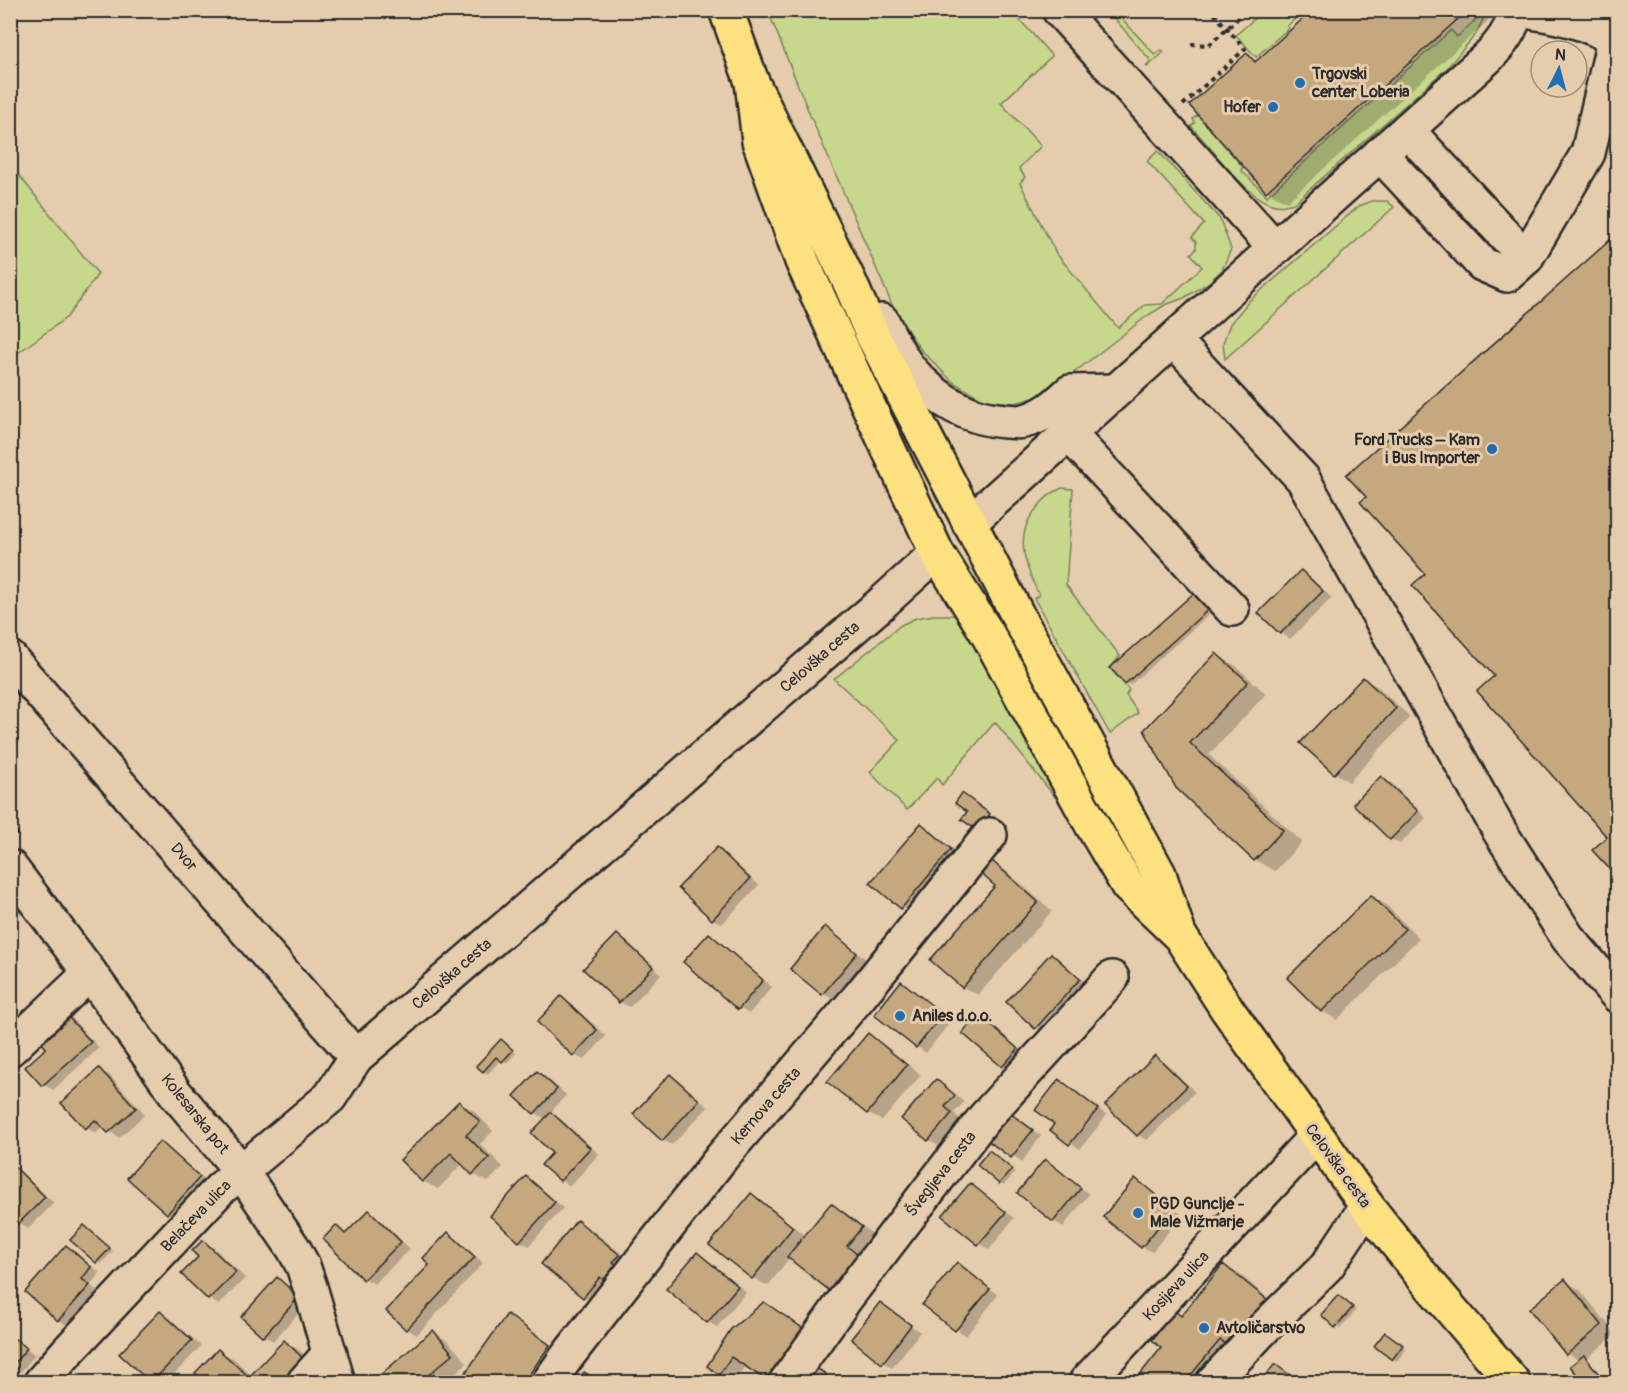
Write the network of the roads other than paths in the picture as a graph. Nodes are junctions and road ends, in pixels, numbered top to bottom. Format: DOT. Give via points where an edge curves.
graph roads {
  1 [pos="726,10"];
  2 [pos="1059,10"];
  3 [pos="1518,10"];
  4 [pos="1616,42"];
  5 [pos="752,82"];
  6 [pos="1407,130"];
  7 [pos="1380,154"];
  8 [pos="1275,248"];
  9 [pos="1526,258"];
  10 [pos="850,283"];
  11 [pos="1174,340"];
  12 [pos="1115,391"];
  13 [pos="1068,433"];
  14 [pos="969,523"];
  15 [pos="937,553"];
  16 [pos="1232,609"];
  17 [pos="10,658"];
  18 [pos="990,835"];
  19 [pos="14,855"];
  20 [pos="1179,936"];
  21 [pos="90,973"];
  22 [pos="1112,978"];
  23 [pos="1617,996"];
  24 [pos="10,1049"];
  25 [pos="356,1057"];
  26 [pos="1316,1136"];
  27 [pos="242,1171"];
  28 [pos="1367,1206"];
  29 [pos="334,1368"];
  30 [pos="41,1383"];
  31 [pos="304,1383"];
  32 [pos="549,1383"];
  33 [pos="786,1383"];
  34 [pos="1086,1383"];
  35 [pos="1213,1383"];
  36 [pos="1513,1383"];
  1 -- 5 [label="main road"];
  2 -- 8 [label="street"];
  3 -- 4 [label="street" via="1566,19"];
  3 -- 6 [label="street" via="1495,50"];
  4 -- 9 [label="street" via="1588,153"];
  5 -- 10 [label="main road, Celovška cesta"];
  5 -- 15 [label="main road" via="759,141 802,261"];
  6 -- 7 [label="street"];
  6 -- 9 [label="street"];
  7 -- 8 [label="street"];
  7 -- 9 [label="street" via="1482,264 1507,275"];
  8 -- 11 [label="street"];
  10 -- 12 [label="street" via="870,297 912,372 942,400 962,411 992,420 1023,422 1050,411 1071,392"];
  10 -- 14 [label="main road, Celovška cesta"];
  11 -- 12 [label="street"];
  11 -- 23 [label="street" via="1303,479 1500,832 1568,938"];
  12 -- 13 [label="street"];
  13 -- 14 [label="street"];
  13 -- 16 [label="street"];
  14 -- 15 [label="main road"];
  14 -- 20 [label="main road, Celovška cesta" via="1159,874"];
  15 -- 20 [label="main road, Celovška cesta" via="987,633 1128,886"];
  15 -- 25 [label="street, Celovška cesta"];
  17 -- 25 [label="street, Dvor"];
  18 -- 32 [label="street, Kernova cesta" via="722,1157"];
  19 -- 21 [label="street, Kolesarska pot"];
  20 -- 26 [label="main road, Celovška cesta"];
  21 -- 24 [label="street"];
  21 -- 27 [label="street, Kolesarska pot" via="176,1094"];
  22 -- 33 [label="street, Švegljeva cesta" via="985,1117"];
  25 -- 27 [label="street, Belačeva ulica" via="330,1097"];
  26 -- 28 [label="main road, Celovška cesta"];
  26 -- 34 [label="street, Kosijeva ulica"];
  27 -- 29 [label="street, Kolesarska pot" via="303,1266"];
  27 -- 30 [label="street, Belačeva ulica" via="220,1189"];
  28 -- 35 [label="street" via="1327,1266"];
  28 -- 36 [label="main road, Celovška cesta"];
  29 -- 31 [label="street"];
}
